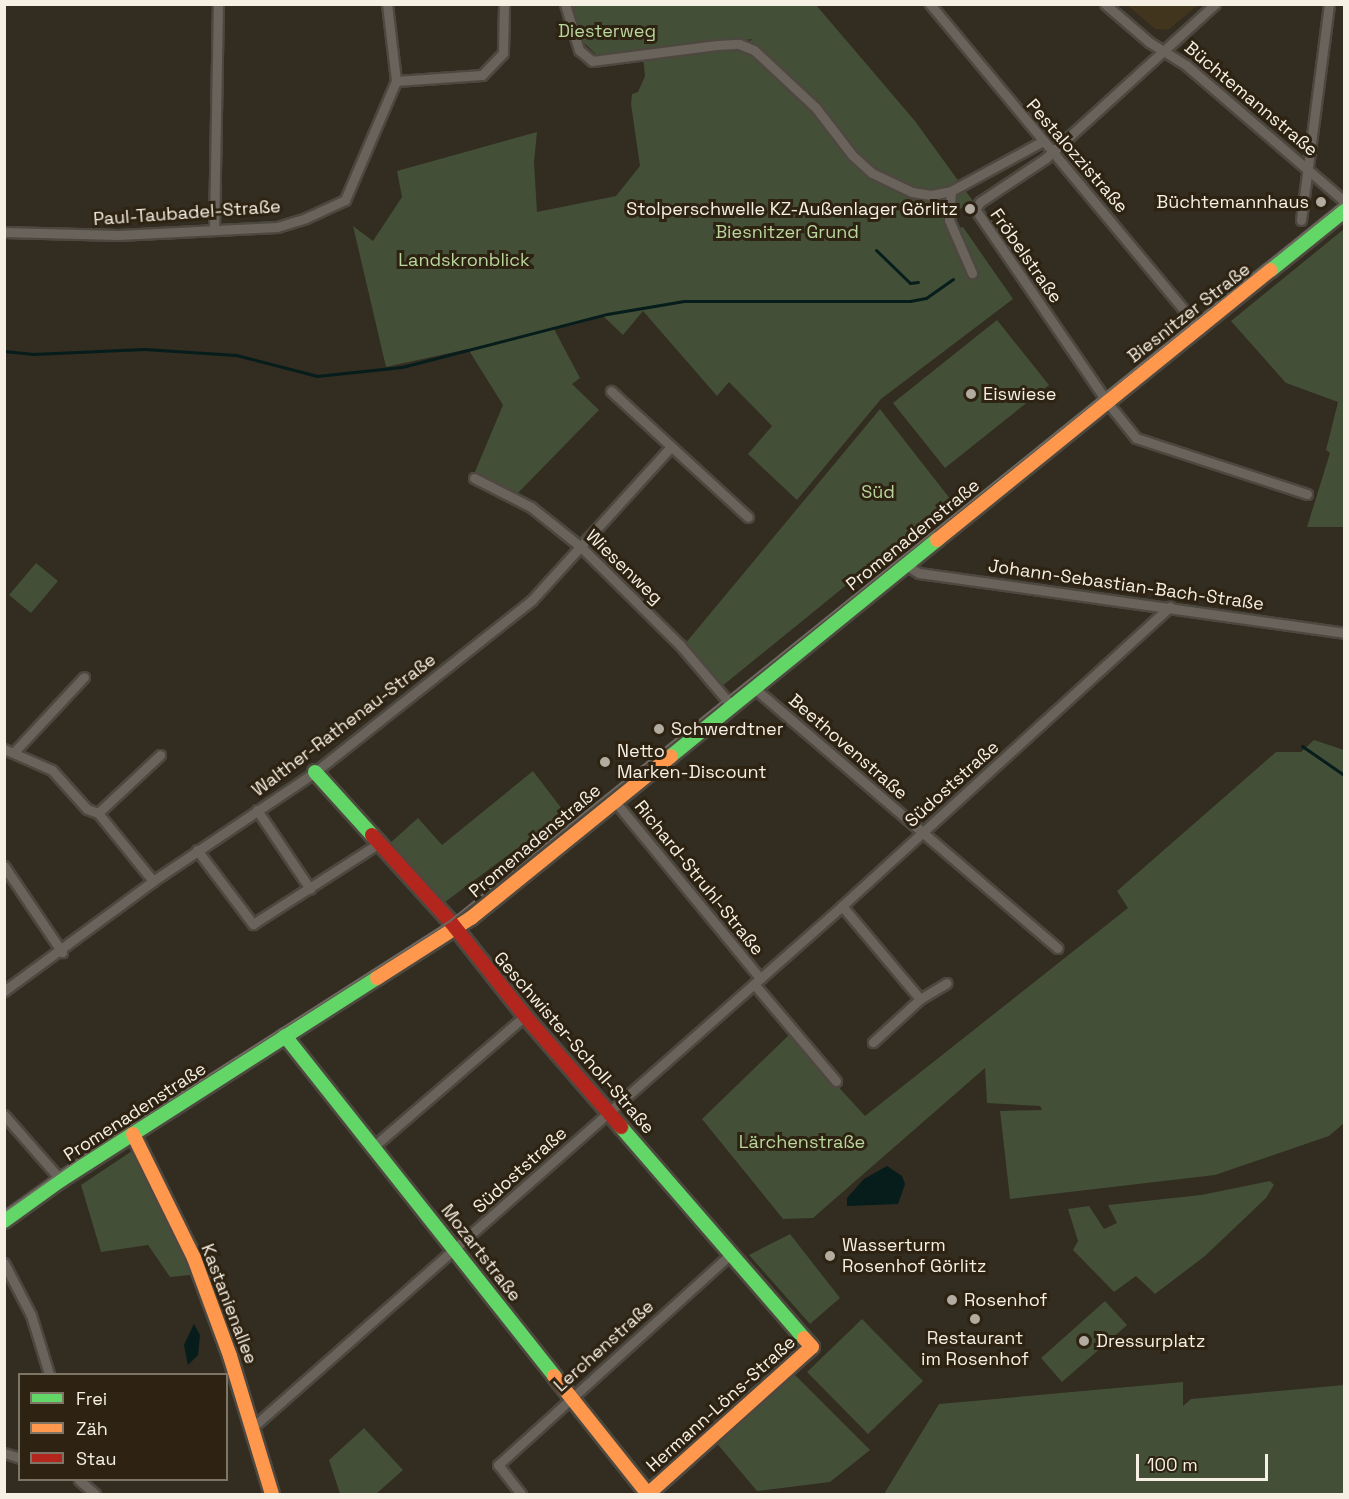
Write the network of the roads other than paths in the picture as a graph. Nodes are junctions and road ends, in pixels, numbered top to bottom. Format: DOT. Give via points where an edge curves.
graph roads {
  1 [pos="218,4"];
  2 [pos="387,4"];
  3 [pos="504,4"];
  4 [pos="565,4"];
  5 [pos="930,4"];
  6 [pos="1105,4"];
  7 [pos="1215,4"];
  8 [pos="1329,4"];
  9 [pos="1163,51"];
  10 [pos="396,81"];
  11 [pos="1043,141"];
  12 [pos="1051,150"];
  13 [pos="1309,169"];
  14 [pos="951,191"];
  15 [pos="1344,201"];
  16 [pos="1344,212"];
  17 [pos="1301,220"];
  18 [pos="214,230"];
  19 [pos="4,232"];
  20 [pos="972,273"];
  21 [pos="1200,329"];
  22 [pos="611,392"];
  23 [pos="1107,402"];
  24 [pos="1056,443"];
  25 [pos="670,448"];
  26 [pos="474,478"];
  27 [pos="1307,494"];
  28 [pos="748,517"];
  29 [pos="581,547"];
  30 [pos="906,565"];
  31 [pos="1170,607"];
  32 [pos="1344,633"];
  33 [pos="84,677"];
  34 [pos="753,687"];
  35 [pos="731,705"];
  36 [pos="4,749"];
  37 [pos="15,751"];
  38 [pos="160,755"];
  39 [pos="315,772"];
  40 [pos="613,799"];
  41 [pos="257,810"];
  42 [pos="98,813"];
  43 [pos="924,831"];
  44 [pos="379,843"];
  45 [pos="197,850"];
  46 [pos="4,866"];
  47 [pos="153,881"];
  48 [pos="310,889"];
  49 [pos="842,906"];
  50 [pos="454,930"];
  51 [pos="1058,948"];
  52 [pos="62,952"];
  53 [pos="757,981"];
  54 [pos="947,983"];
  55 [pos="4,991"];
  56 [pos="920,999"];
  57 [pos="525,1016"];
  58 [pos="285,1036"];
  59 [pos="873,1042"];
  60 [pos="836,1081"];
  61 [pos="610,1112"];
  62 [pos="4,1115"];
  63 [pos="133,1134"];
  64 [pos="373,1147"];
  65 [pos="62,1180"];
  66 [pos="4,1221"];
  67 [pos="456,1249"];
  68 [pos="732,1253"];
  69 [pos="4,1263"];
  70 [pos="807,1338"];
  71 [pos="49,1373"];
  72 [pos="572,1398"];
  73 [pos="253,1427"];
  74 [pos="82,1481"];
  75 [pos="95,1494"];
  76 [pos="272,1494"];
  77 [pos="521,1494"];
  78 [pos="648,1494"];
  1 -- 18 [label="street"];
  2 -- 10 [label="street"];
  3 -- 10 [label="street" via="503,53 482,75"];
  4 -- 14 [label="street" via="586,59 602,61 717,45 739,44 754,50 816,108 852,155 872,173 912,192 931,195"];
  5 -- 11 [label="street, Pestalozzistraße"];
  6 -- 9 [label="street, Büchtemannstraße"];
  7 -- 9 [label="street"];
  8 -- 13 [label="street"];
  9 -- 12 [label="street"];
  9 -- 13 [label="street, Büchtemannstraße" via="1180,60"];
  10 -- 18 [label="street, Paul-Taubadel-Straße" via="352,188 339,205 277,227"];
  11 -- 12 [label="street, Pestalozzistraße"];
  11 -- 14 [label="street"];
  12 -- 21 [label="street, Pestalozzistraße"];
  12 -- 23 [label="street, Fröbelstraße" via="1046,158 980,202 975,210"];
  13 -- 15 [label="street, Büchtemannstraße"];
  13 -- 17 [label="street"];
  14 -- 20 [label="street" via="949,220"];
  16 -- 21 [label="street, Biesnitzer Straße"];
  18 -- 19 [label="street, Paul-Taubadel-Straße" via="83,236"];
  21 -- 23 [label="street, Biesnitzer Straße"];
  22 -- 25 [label="street"];
  23 -- 24 [label="street, Biesnitzer Straße"];
  23 -- 27 [label="street" via="1136,438"];
  24 -- 30 [label="street, Promenadenstraße"];
  25 -- 28 [label="street"];
  25 -- 29 [label="street, Walther-Rathenau-Straße"];
  26 -- 29 [label="street, Wiesenweg" via="531,507"];
  29 -- 35 [label="street, Wiesenweg" via="680,645"];
  29 -- 39 [label="street, Walther-Rathenau-Straße" via="532,600"];
  30 -- 31 [label="street, Johann-Sebastian-Bach-Straße" via="919,573"];
  30 -- 34 [label="street, Promenadenstraße"];
  31 -- 32 [label="street, Johann-Sebastian-Bach-Straße"];
  31 -- 43 [label="street, Südoststraße"];
  33 -- 37 [label="street"];
  34 -- 35 [label="street, Promenadenstraße"];
  34 -- 43 [label="street, Beethovenstraße"];
  35 -- 40 [label="street, Promenadenstraße"];
  36 -- 37 [label="street"];
  37 -- 42 [label="street" via="52,770 87,809"];
  38 -- 42 [label="street"];
  39 -- 41 [label="street, Walther-Rathenau-Straße"];
  39 -- 44 [label="street, Geschwister-Scholl-Straße"];
  40 -- 50 [label="street, Promenadenstraße"];
  40 -- 53 [label="street, Richard-Struhl-Straße"];
  41 -- 45 [label="street, Walther-Rathenau-Straße"];
  41 -- 48 [label="street"];
  42 -- 47 [label="street"];
  43 -- 49 [label="street, Südoststraße"];
  43 -- 51 [label="street, Beethovenstraße"];
  44 -- 48 [label="street"];
  44 -- 50 [label="street, Geschwister-Scholl-Straße"];
  45 -- 47 [label="street, Walther-Rathenau-Straße"];
  45 -- 48 [label="street" via="248,922 263,920"];
  46 -- 52 [label="street"];
  47 -- 52 [label="street, Walther-Rathenau-Straße"];
  49 -- 53 [label="street, Südoststraße"];
  49 -- 56 [label="street"];
  50 -- 57 [label="street, Geschwister-Scholl-Straße"];
  50 -- 58 [label="street, Promenadenstraße"];
  52 -- 55 [label="street, Walther-Rathenau-Straße"];
  53 -- 60 [label="street"];
  53 -- 61 [label="street, Südoststraße"];
  54 -- 56 [label="street"];
  56 -- 59 [label="street"];
  57 -- 61 [label="street, Geschwister-Scholl-Straße"];
  57 -- 64 [label="street"];
  58 -- 63 [label="street, Promenadenstraße"];
  58 -- 64 [label="street, Mozartstraße"];
  61 -- 67 [label="street, Südoststraße"];
  61 -- 68 [label="street, Geschwister-Scholl-Straße"];
  62 -- 65 [label="street"];
  63 -- 65 [label="street, Promenadenstraße"];
  63 -- 73 [label="street, Kastanienallee" via="194,1257"];
  64 -- 67 [label="street, Mozartstraße"];
  65 -- 66 [label="street, Promenadenstraße"];
  67 -- 72 [label="street, Mozartstraße"];
  67 -- 73 [label="street, Südoststraße"];
  68 -- 70 [label="street, Geschwister-Scholl-Straße"];
  68 -- 72 [label="street, Lerchenstraße"];
  69 -- 71 [label="street" via="32,1315"];
  70 -- 78 [label="street, Hermann-Löns-Straße" via="812,1347"];
  72 -- 77 [label="street, Lerchenstraße" via="498,1465"];
  72 -- 78 [label="street, Mozartstraße"];
  73 -- 76 [label="street, Kastanienallee"];
  74 -- 75 [label="street"];
}
